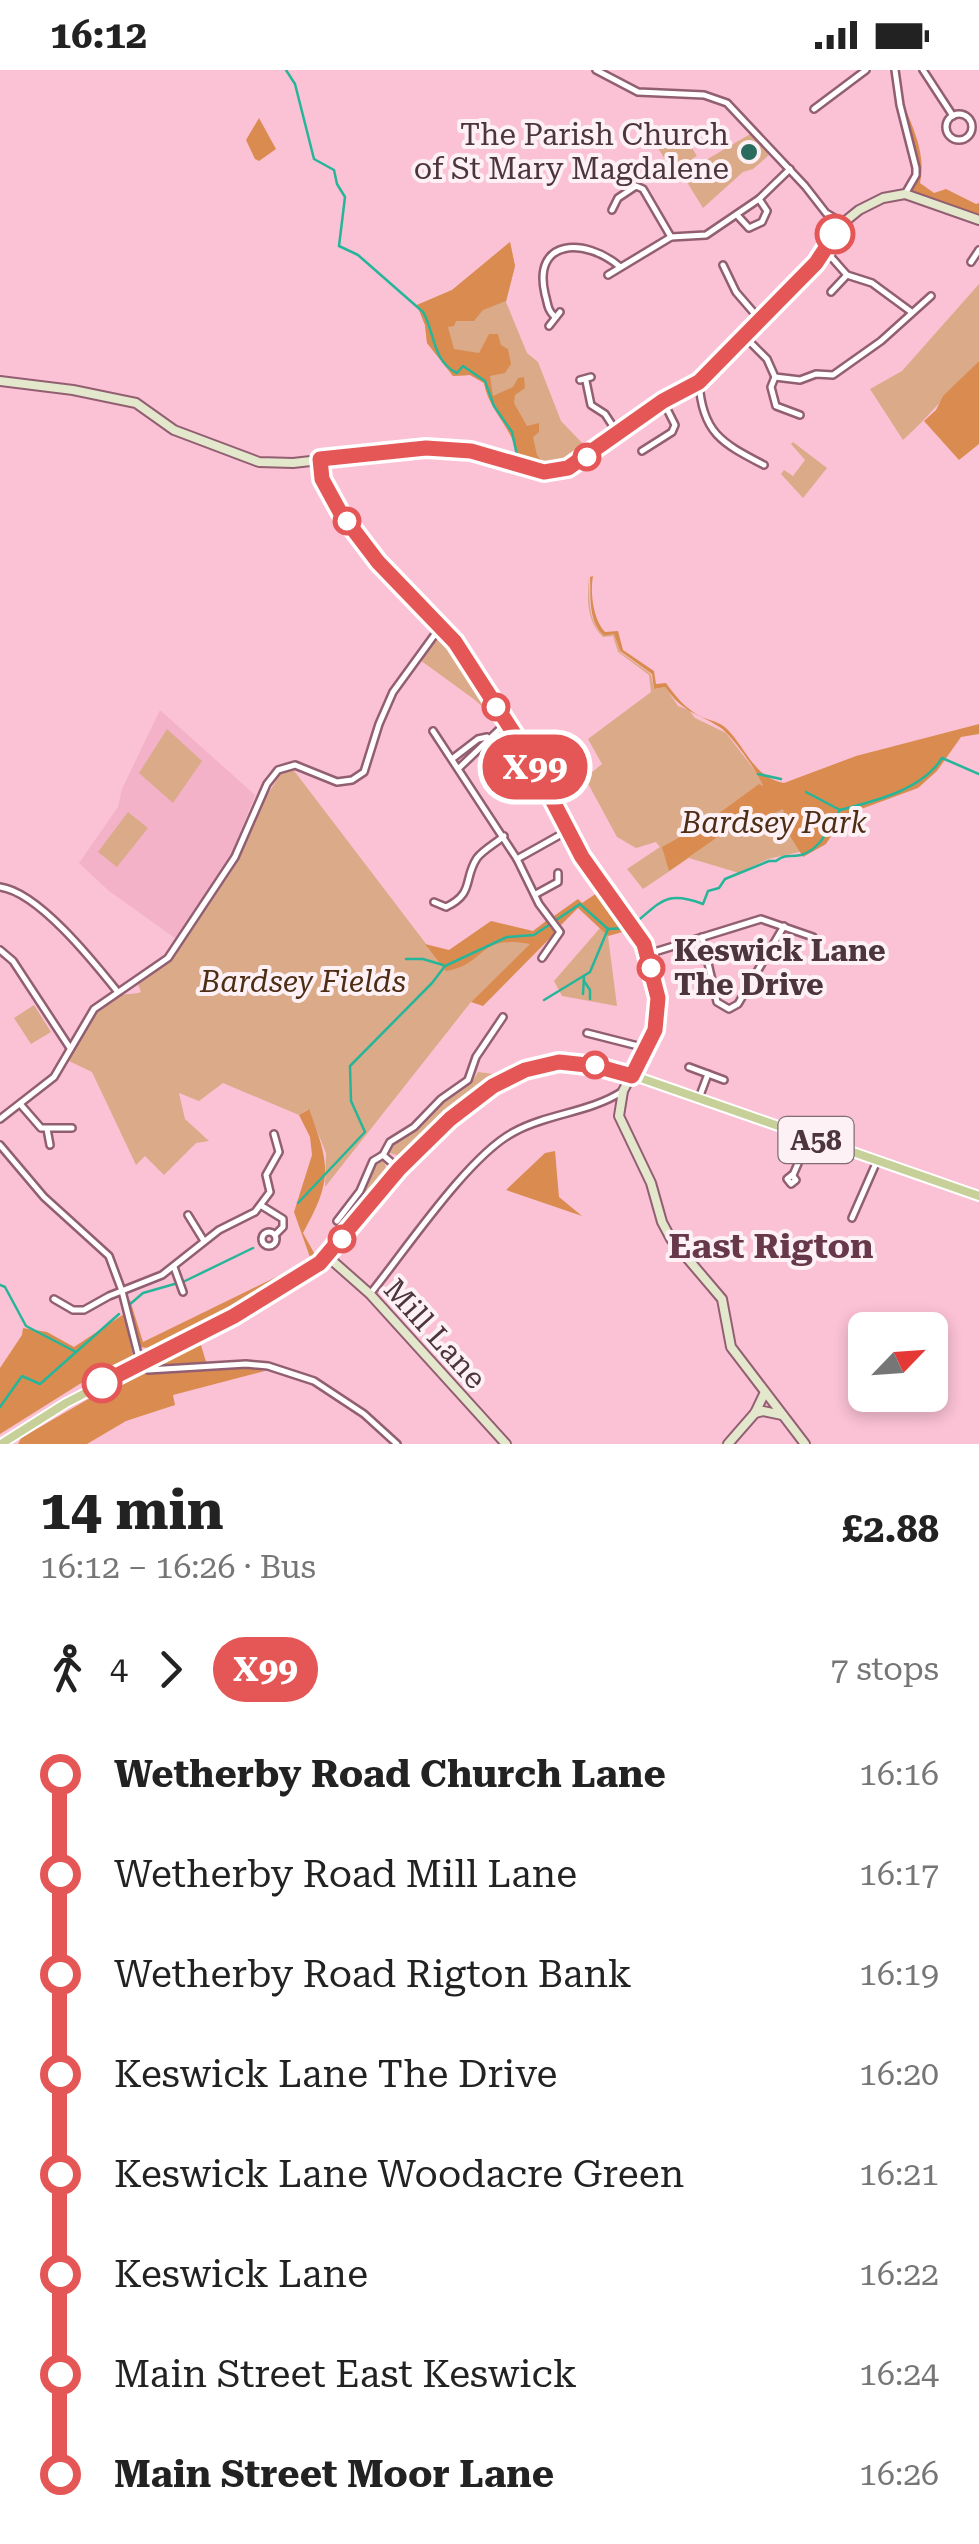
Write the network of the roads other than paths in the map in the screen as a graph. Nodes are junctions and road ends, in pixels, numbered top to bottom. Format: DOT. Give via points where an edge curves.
graph roads {
  1 [pos="596,70"];
  2 [pos="866,70"];
  3 [pos="895,70"];
  4 [pos="922,70"];
  5 [pos="814,109"];
  6 [pos="953,116"];
  7 [pos="790,170"];
  8 [pos="905,194"];
  9 [pos="759,199"];
  10 [pos="612,210"];
  11 [pos="737,216"];
  12 [pos="979,220"];
  13 [pos="843,223"];
  14 [pos="671,237"];
  15 [pos="825,250"];
  16 [pos="979,250"];
  17 [pos="971,262"];
  18 [pos="619,266"];
  19 [pos="723,266"];
  20 [pos="608,275"];
  21 [pos="846,276"];
  22 [pos="736,292"];
  23 [pos="831,292"];
  24 [pos="931,296"];
  25 [pos="728,298"];
  26 [pos="911,311"];
  27 [pos="761,321"];
  28 [pos="548,326"];
  29 [pos="745,337"];
  30 [pos="833,375"];
  31 [pos="775,376"];
  32 [pos="586,379"];
  33 [pos="0,381"];
  34 [pos="699,382"];
  35 [pos="836,384"];
  36 [pos="663,401"];
  37 [pos="800,415"];
  38 [pos="673,430"];
  39 [pos="618,434"];
  40 [pos="682,435"];
  41 [pos="642,451"];
  42 [pos="320,459"];
  43 [pos="302,462"];
  44 [pos="764,466"];
  45 [pos="320,474"];
  46 [pos="442,626"];
  47 [pos="506,723"];
  48 [pos="433,731"];
  49 [pos="488,737"];
  50 [pos="452,759"];
  51 [pos="458,768"];
  52 [pos="567,831"];
  53 [pos="504,836"];
  54 [pos="518,859"];
  55 [pos="558,873"];
  56 [pos="0,887"];
  57 [pos="536,894"];
  58 [pos="434,902"];
  59 [pos="784,926"];
  60 [pos="702,937"];
  61 [pos="813,937"];
  62 [pos="0,950"];
  63 [pos="648,954"];
  64 [pos="542,958"];
  65 [pos="117,991"];
  66 [pos="503,1017"];
  67 [pos="586,1033"];
  68 [pos="70,1048"];
  69 [pos="646,1048"];
  70 [pos="689,1067"];
  71 [pos="708,1074"];
  72 [pos="632,1076"];
  73 [pos="724,1080"];
  74 [pos="623,1091"];
  75 [pos="699,1098"];
  76 [pos="21,1105"];
  77 [pos="0,1119"];
  78 [pos="72,1128"];
  79 [pos="47,1130"];
  80 [pos="274,1134"];
  81 [pos="809,1138"];
  82 [pos="0,1145"];
  83 [pos="50,1145"];
  84 [pos="383,1155"];
  85 [pos="878,1161"];
  86 [pos="399,1169"];
  87 [pos="793,1176"];
  88 [pos="979,1196"];
  89 [pos="262,1206"];
  90 [pos="188,1214"];
  91 [pos="852,1218"];
  92 [pos="337,1220"];
  93 [pos="275,1235"];
  94 [pos="204,1241"];
  95 [pos="327,1256"];
  96 [pos="175,1271"];
  97 [pos="182,1289"];
  98 [pos="122,1291"];
  99 [pos="370,1294"];
  100 [pos="54,1298"];
  101 [pos="140,1362"];
  102 [pos="766,1392"];
  103 [pos="755,1413"];
  104 [pos="782,1415"];
  105 [pos="2,1444"];
  106 [pos="397,1444"];
  107 [pos="506,1444"];
  108 [pos="728,1444"];
  109 [pos="805,1444"];
  1 -- 7 [label="street" via="638,92 704,95 726,103"];
  2 -- 5 [label="street"];
  3 -- 8 [label="street" via="916,168"];
  4 -- 6 [label="street"];
  6 -- 6 [label="street" via="970,120 966,138 949,134"];
  7 -- 9 [label="street"];
  7 -- 13 [label="street"];
  8 -- 12 [label="street"];
  8 -- 13 [label="street" via="872,203"];
  9 -- 11 [label="street"];
  9 -- 11 [label="street" via="767,211 762,222 749,228"];
  10 -- 14 [label="street" via="616,196 643,188"];
  11 -- 14 [label="street" via="706,235"];
  13 -- 15 [label="street"];
  14 -- 18 [label="street"];
  15 -- 21 [label="street"];
  15 -- 27 [label="street"];
  16 -- 17 [label="street"];
  18 -- 20 [label="street"];
  18 -- 28 [label="street" via="581,246 552,256 541,279 547,307 557,314"];
  19 -- 22 [label="street"];
  21 -- 23 [label="street"];
  21 -- 26 [label="street" via="872,283"];
  22 -- 25 [label="street"];
  22 -- 27 [label="street"];
  24 -- 26 [label="street"];
  26 -- 30 [label="street"];
  27 -- 29 [label="street"];
  29 -- 31 [label="street"];
  29 -- 34 [label="street"];
  30 -- 31 [label="street"];
  30 -- 35 [label="street"];
  31 -- 37 [label="street" via="776,406"];
  32 -- 39 [label="street" via="591,405"];
  33 -- 43 [label="street" via="126,400 174,430 247,458"];
  34 -- 36 [label="street"];
  34 -- 44 [label="street" via="708,427"];
  36 -- 38 [label="street"];
  36 -- 39 [label="street"];
  38 -- 40 [label="street"];
  38 -- 41 [label="street"];
  39 -- 42 [label="street" via="568,468 544,472 471,451 426,448"];
  42 -- 43 [label="street"];
  42 -- 45 [label="street"];
  43 -- 45 [label="street"];
  45 -- 46 [label="street" via="360,541"];
  46 -- 47 [label="street"];
  46 -- 65 [label="street" via="394,692 364,772 337,782 295,765 278,770 234,856 168,958"];
  47 -- 49 [label="street"];
  47 -- 52 [label="street"];
  48 -- 50 [label="street"];
  49 -- 50 [label="street"];
  49 -- 51 [label="street"];
  50 -- 51 [label="street"];
  51 -- 53 [label="street"];
  52 -- 54 [label="street"];
  52 -- 63 [label="street"];
  53 -- 54 [label="street"];
  53 -- 58 [label="street" via="476,859 470,886 458,900"];
  54 -- 57 [label="street"];
  55 -- 57 [label="street" via="557,884"];
  56 -- 65 [label="street" via="14,889 64,929"];
  57 -- 64 [label="street" via="560,934"];
  59 -- 60 [label="street" via="761,919"];
  59 -- 60 [label="street" via="729,1009 717,1002"];
  59 -- 61 [label="street"];
  60 -- 63 [label="street"];
  62 -- 68 [label="street"];
  63 -- 69 [label="street" via="658,998"];
  65 -- 68 [label="street" via="94,1009"];
  66 -- 84 [label="street" via="468,1080 390,1142"];
  67 -- 69 [label="street"];
  68 -- 76 [label="street" via="54,1077"];
  69 -- 72 [label="street"];
  70 -- 71 [label="street"];
  71 -- 73 [label="street"];
  71 -- 75 [label="street"];
  72 -- 74 [label="street"];
  72 -- 75 [label="main road, A58"];
  72 -- 86 [label="main road, A58" via="577,1062 525,1070 473,1100"];
  74 -- 99 [label="street" via="497,1142"];
  74 -- 102 [label="street" via="619,1116 662,1222 722,1299 736,1357"];
  75 -- 81 [label="main road, A58"];
  76 -- 77 [label="street"];
  76 -- 79 [label="street"];
  78 -- 79 [label="street"];
  79 -- 83 [label="street"];
  80 -- 89 [label="street" via="279,1152 266,1175 270,1192"];
  81 -- 85 [label="main road, A58"];
  81 -- 87 [label="street"];
  82 -- 98 [label="street" via="44,1197 102,1247"];
  84 -- 86 [label="street"];
  84 -- 92 [label="street"];
  85 -- 88 [label="main road, A58"];
  85 -- 91 [label="street"];
  86 -- 95 [label="main road, A58"];
  89 -- 93 [label="street" via="283,1219"];
  89 -- 94 [label="street"];
  90 -- 94 [label="street"];
  94 -- 96 [label="street"];
  95 -- 99 [label="street, Mill Lane"];
  95 -- 101 [label="main road, A58" via="234,1316"];
  96 -- 97 [label="street"];
  96 -- 98 [label="street"];
  98 -- 100 [label="street" via="80,1310"];
  98 -- 101 [label="street"];
  99 -- 107 [label="street, Mill Lane"];
  101 -- 105 [label="main road, A58"];
  101 -- 106 [label="street" via="148,1370 246,1364 283,1371 314,1381"];
  102 -- 103 [label="street"];
  102 -- 104 [label="street"];
  103 -- 104 [label="street"];
  103 -- 108 [label="street"];
  104 -- 109 [label="street"];
}
